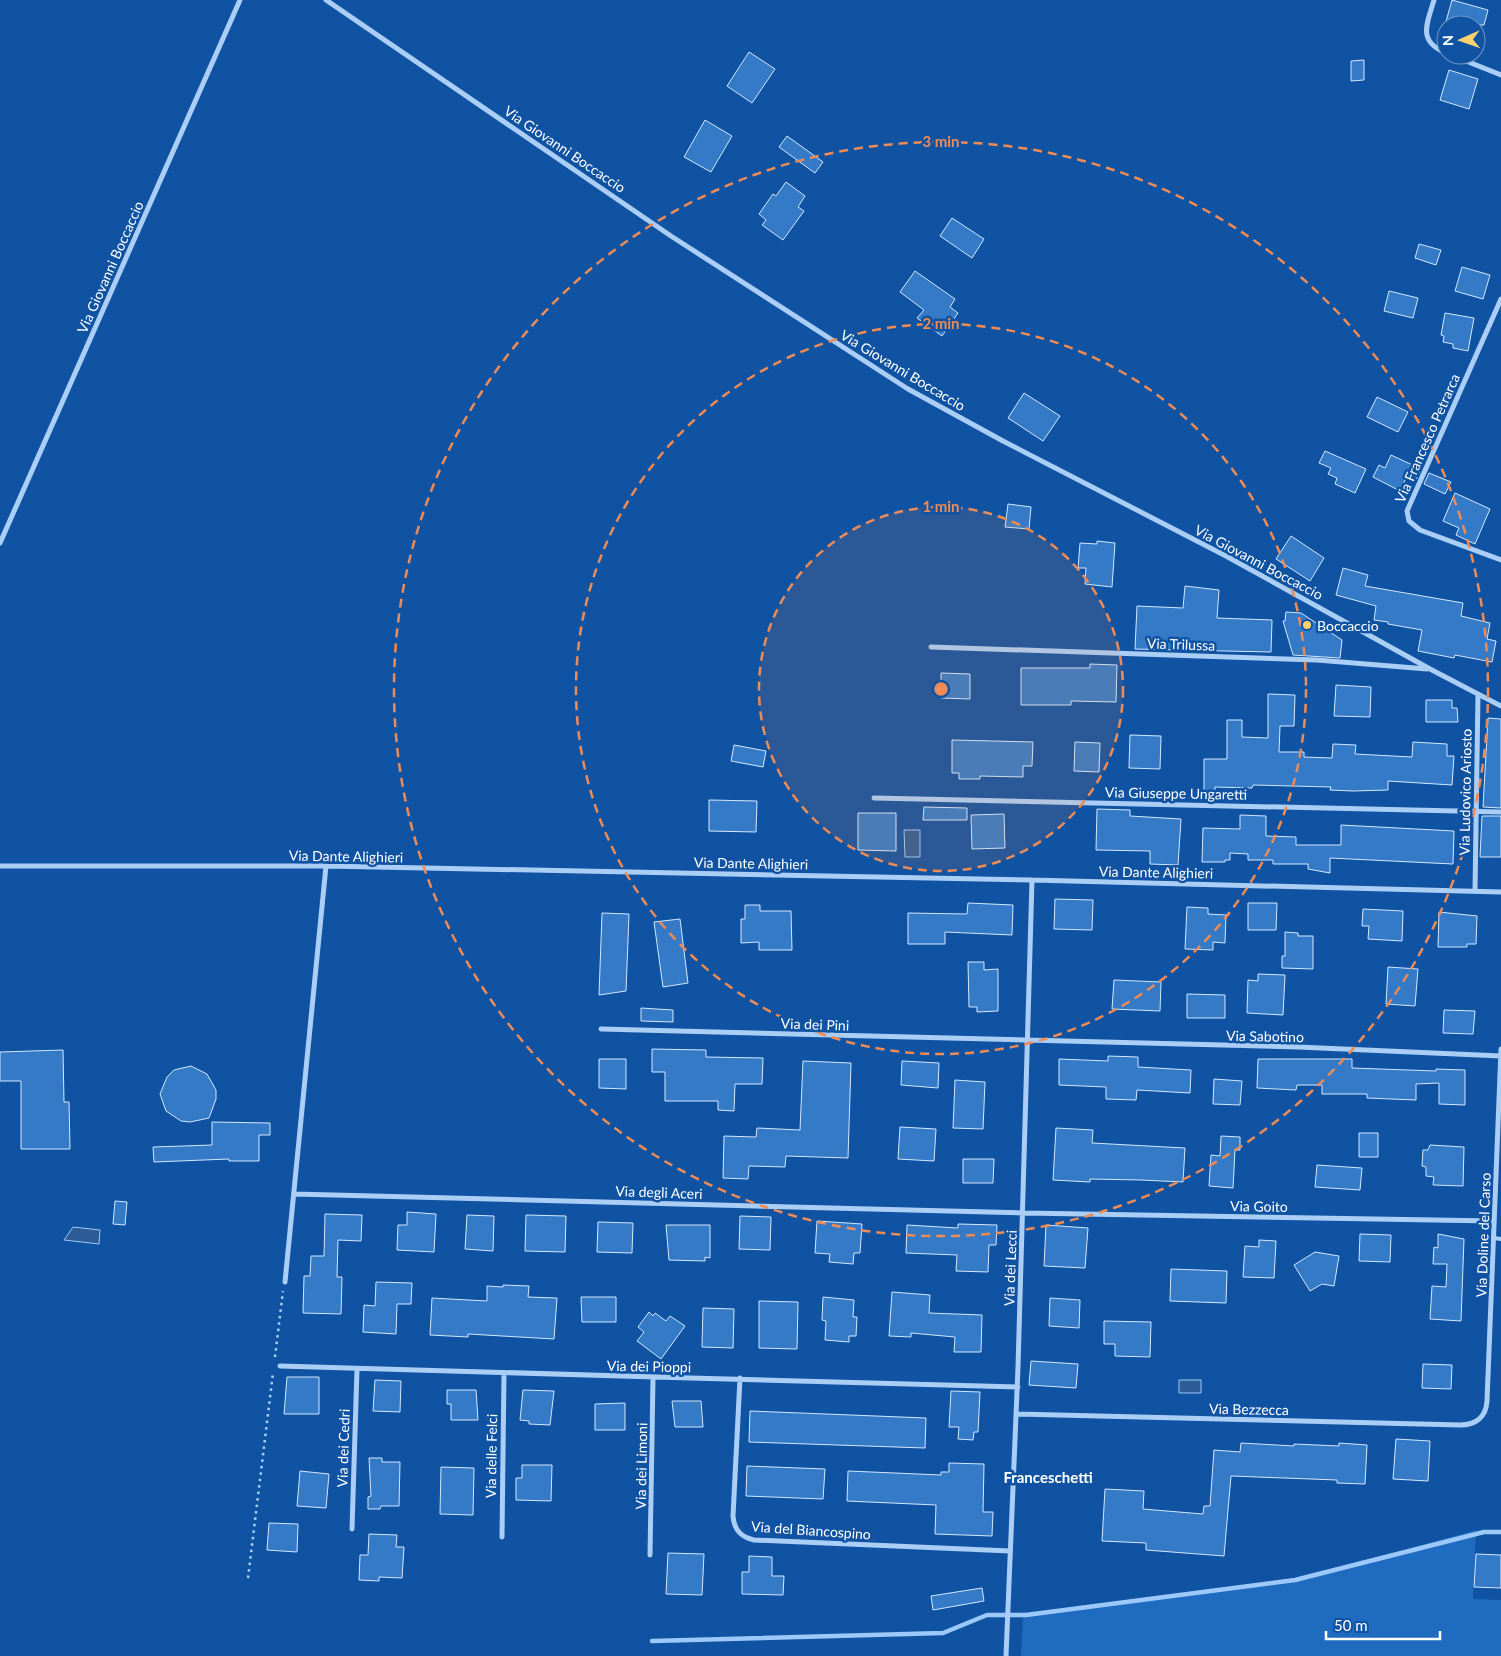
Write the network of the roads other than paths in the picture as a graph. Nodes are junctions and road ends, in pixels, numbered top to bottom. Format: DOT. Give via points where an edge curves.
graph roads {
  1 [pos="240,0"];
  2 [pos="326,0"];
  3 [pos="1434,0"];
  4 [pos="1436,48"];
  5 [pos="1476,65"];
  6 [pos="1501,75"];
  7 [pos="1501,299"];
  8 [pos="0,543"];
  9 [pos="1501,560"];
  10 [pos="931,647"];
  11 [pos="1430,669"];
  12 [pos="1478,694"];
  13 [pos="1501,706"];
  14 [pos="874,798"];
  15 [pos="1476,812"];
  16 [pos="1501,812"];
  17 [pos="0,866"];
  18 [pos="326,866"];
  19 [pos="1032,880"];
  20 [pos="1474,891"];
  21 [pos="1501,892"];
  22 [pos="601,1029"];
  23 [pos="1028,1042"];
  24 [pos="1501,1049"];
  25 [pos="1501,1056"];
  26 [pos="294,1194"];
  27 [pos="1024,1213"];
  28 [pos="1494,1221"];
  29 [pos="1494,1238"];
  30 [pos="1501,1239"];
  31 [pos="284,1282"];
  32 [pos="280,1366"];
  33 [pos="356,1368"];
  34 [pos="504,1374"];
  35 [pos="653,1378"];
  36 [pos="740,1378"];
  37 [pos="1018,1387"];
  38 [pos="1017,1414"];
  39 [pos="1479,1419"];
  40 [pos="352,1529"];
  41 [pos="502,1537"];
  42 [pos="1010,1551"];
  43 [pos="650,1555"];
  44 [pos="1006,1656"];
  1 -- 8 [label="street, Via Giovanni Boccaccio"];
  2 -- 11 [label="street, Via Giovanni Boccaccio" via="671,236 908,389 1003,442 1275,582"];
  3 -- 4 [label="street" via="1426,30 1427,38"];
  5 -- 6 [label="street"];
  7 -- 9 [label="street, Via Francesco Petrarca" via="1406,511 1409,521 1420,530"];
  10 -- 11 [label="street, Via Trilussa" via="1317,660"];
  11 -- 12 [label="street, Via Giovanni Boccaccio"];
  12 -- 13 [label="street, Via Giovanni Boccaccio"];
  12 -- 15 [label="street, Via Ludovico Ariosto"];
  14 -- 15 [label="street, Via Giuseppe Ungaretti"];
  15 -- 16 [label="street, Via Giuseppe Ungaretti"];
  15 -- 20 [label="street, Via Ludovico Ariosto"];
  17 -- 18 [label="street, Via Dante Alighieri"];
  18 -- 19 [label="street, Via Dante Alighieri"];
  18 -- 26 [label="street"];
  19 -- 20 [label="street, Via Dante Alighieri"];
  19 -- 23 [label="street, Via dei Lecci"];
  20 -- 21 [label="street, Via Dante Alighieri"];
  22 -- 23 [label="street, Via dei Pini"];
  23 -- 25 [label="street, Via Sabotino"];
  23 -- 27 [label="street, Via dei Lecci"];
  24 -- 25 [label="street, Via Doline del Carso"];
  25 -- 28 [label="street, Via Doline del Carso"];
  26 -- 27 [label="street, Via degli Aceri"];
  26 -- 31 [label="street"];
  27 -- 28 [label="street, Via Goito"];
  27 -- 37 [label="street, Via dei Lecci"];
  28 -- 29 [label="street, Via Doline del Carso"];
  29 -- 30 [label="lane"];
  29 -- 39 [label="street, Via Doline del Carso" via="1487,1401 1485,1412"];
  32 -- 33 [label="street, Via dei Pioppi"];
  33 -- 34 [label="street, Via dei Pioppi"];
  33 -- 40 [label="street, Via dei Cedri"];
  34 -- 35 [label="street, Via dei Pioppi"];
  34 -- 41 [label="street, Via delle Felci"];
  35 -- 36 [label="street, Via dei Pioppi"];
  35 -- 43 [label="street, Via dei Limoni"];
  36 -- 37 [label="street, Via dei Pioppi"];
  36 -- 42 [label="street, Via del Biancospino" via="734,1516 736,1530 741,1535 754,1540"];
  37 -- 38 [label="street, Via dei Lecci"];
  38 -- 39 [label="street, Via Bezzecca" via="1460,1425"];
  38 -- 42 [label="street, Via dei Lecci"];
  42 -- 44 [label="street, Via dei Lecci"];
}
